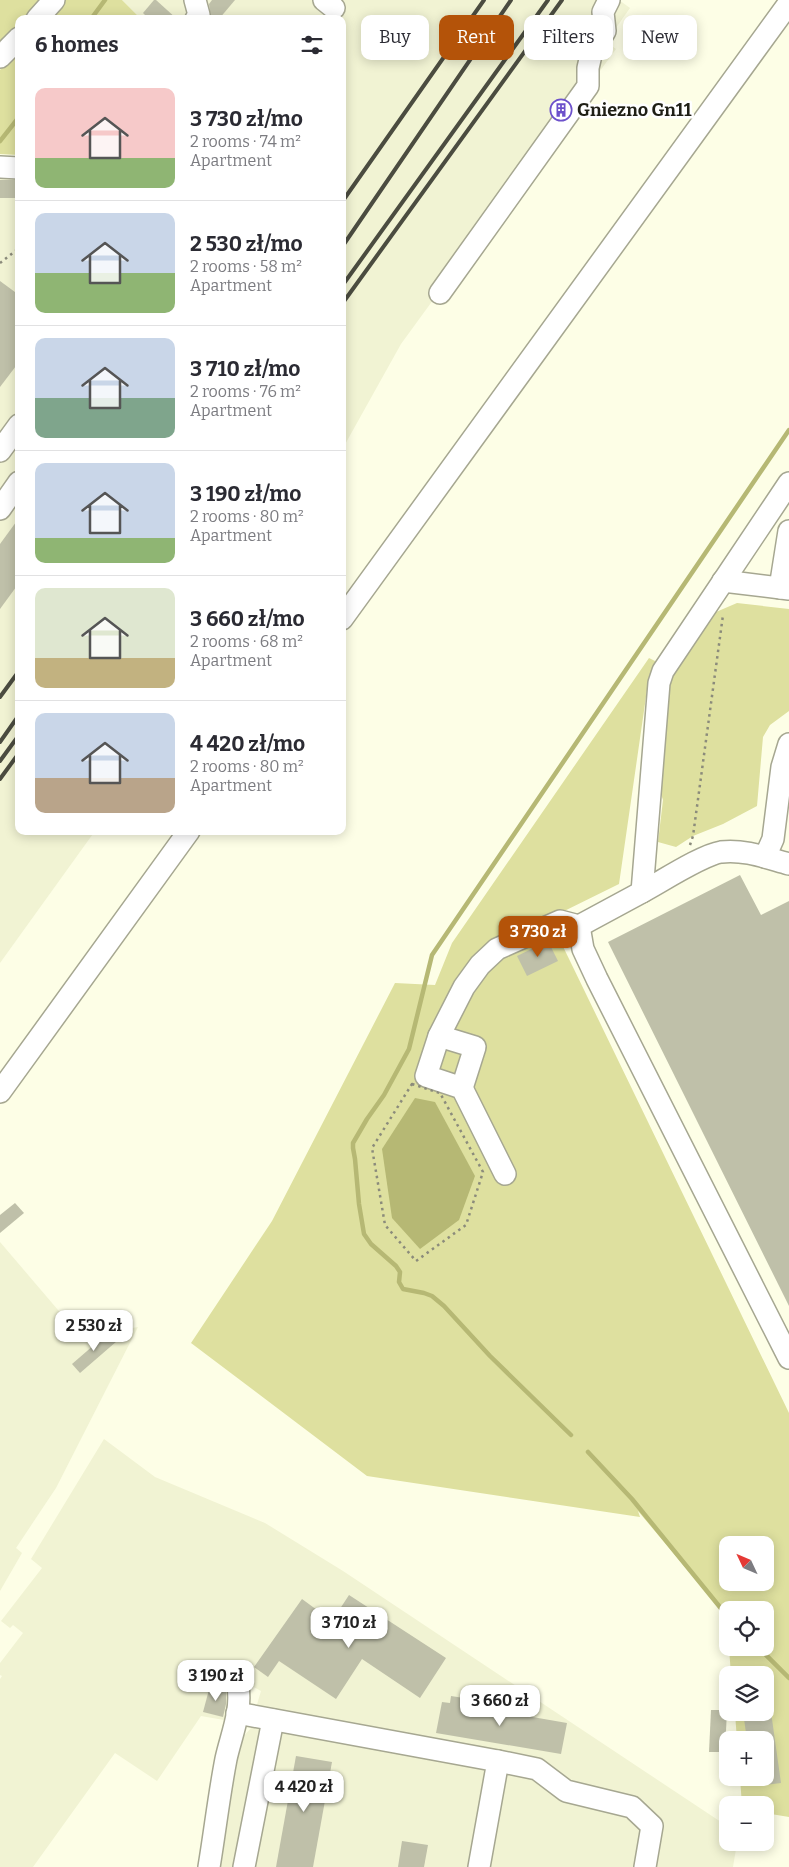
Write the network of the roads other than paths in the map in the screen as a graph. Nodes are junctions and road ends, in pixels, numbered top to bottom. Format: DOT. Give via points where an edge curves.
graph roads {
  1 [pos="54,0"];
  2 [pos="195,0"];
  3 [pos="609,0"];
  4 [pos="789,3"];
  5 [pos="41,15"];
  6 [pos="199,15"];
  7 [pos="15,42"];
  8 [pos="0,57"];
  9 [pos="0,167"];
  10 [pos="15,168"];
  11 [pos="440,293"];
  12 [pos="15,430"];
  13 [pos="0,450"];
  14 [pos="789,483"];
  15 [pos="15,488"];
  16 [pos="0,509"];
  17 [pos="789,531"];
  18 [pos="786,566"];
  19 [pos="723,581"];
  20 [pos="784,588"];
  21 [pos="346,614"];
  22 [pos="789,744"];
  23 [pos="186,835"];
  24 [pos="765,857"];
  25 [pos="789,864"];
  26 [pos="642,892"];
  27 [pos="579,926"];
  28 [pos="439,1036"];
  29 [pos="462,1088"];
  30 [pos="0,1092"];
  31 [pos="505,1174"];
  32 [pos="789,1358"];
  33 [pos="238,1687"];
  34 [pos="237,1713"];
  35 [pos="273,1720"];
  36 [pos="498,1761"];
  37 [pos="210,1867"];
  38 [pos="244,1867"];
  39 [pos="479,1867"];
  40 [pos="645,1867"];
  1 -- 5 [label="street"];
  2 -- 6 [label="street"];
  3 -- 11 [label="street" via="603,12 605,31 591,55 588,86"];
  4 -- 21 [label="street"];
  7 -- 8 [label="street"];
  9 -- 10 [label="street"];
  12 -- 13 [label="street"];
  14 -- 19 [label="street"];
  15 -- 16 [label="street"];
  17 -- 18 [label="street"];
  18 -- 20 [label="street"];
  19 -- 20 [label="street"];
  19 -- 26 [label="street" via="670,658 659,682"];
  22 -- 24 [label="street" via="782,767 773,839"];
  23 -- 30 [label="street"];
  24 -- 25 [label="street"];
  24 -- 26 [label="street" via="719,852"];
  26 -- 27 [label="street"];
  27 -- 28 [label="street" via="560,921 497,949 464,987"];
  27 -- 32 [label="street" via="583,948 597,979"];
  28 -- 29 [label="street" via="474,1047"];
  28 -- 29 [label="street" via="426,1076"];
  29 -- 31 [label="street"];
  33 -- 34 [label="street"];
  34 -- 35 [label="street"];
  34 -- 37 [label="street" via="226,1761"];
  35 -- 36 [label="street"];
  35 -- 38 [label="street"];
  36 -- 39 [label="street"];
  36 -- 40 [label="street" via="537,1769 566,1791 632,1807 652,1826"];
}
